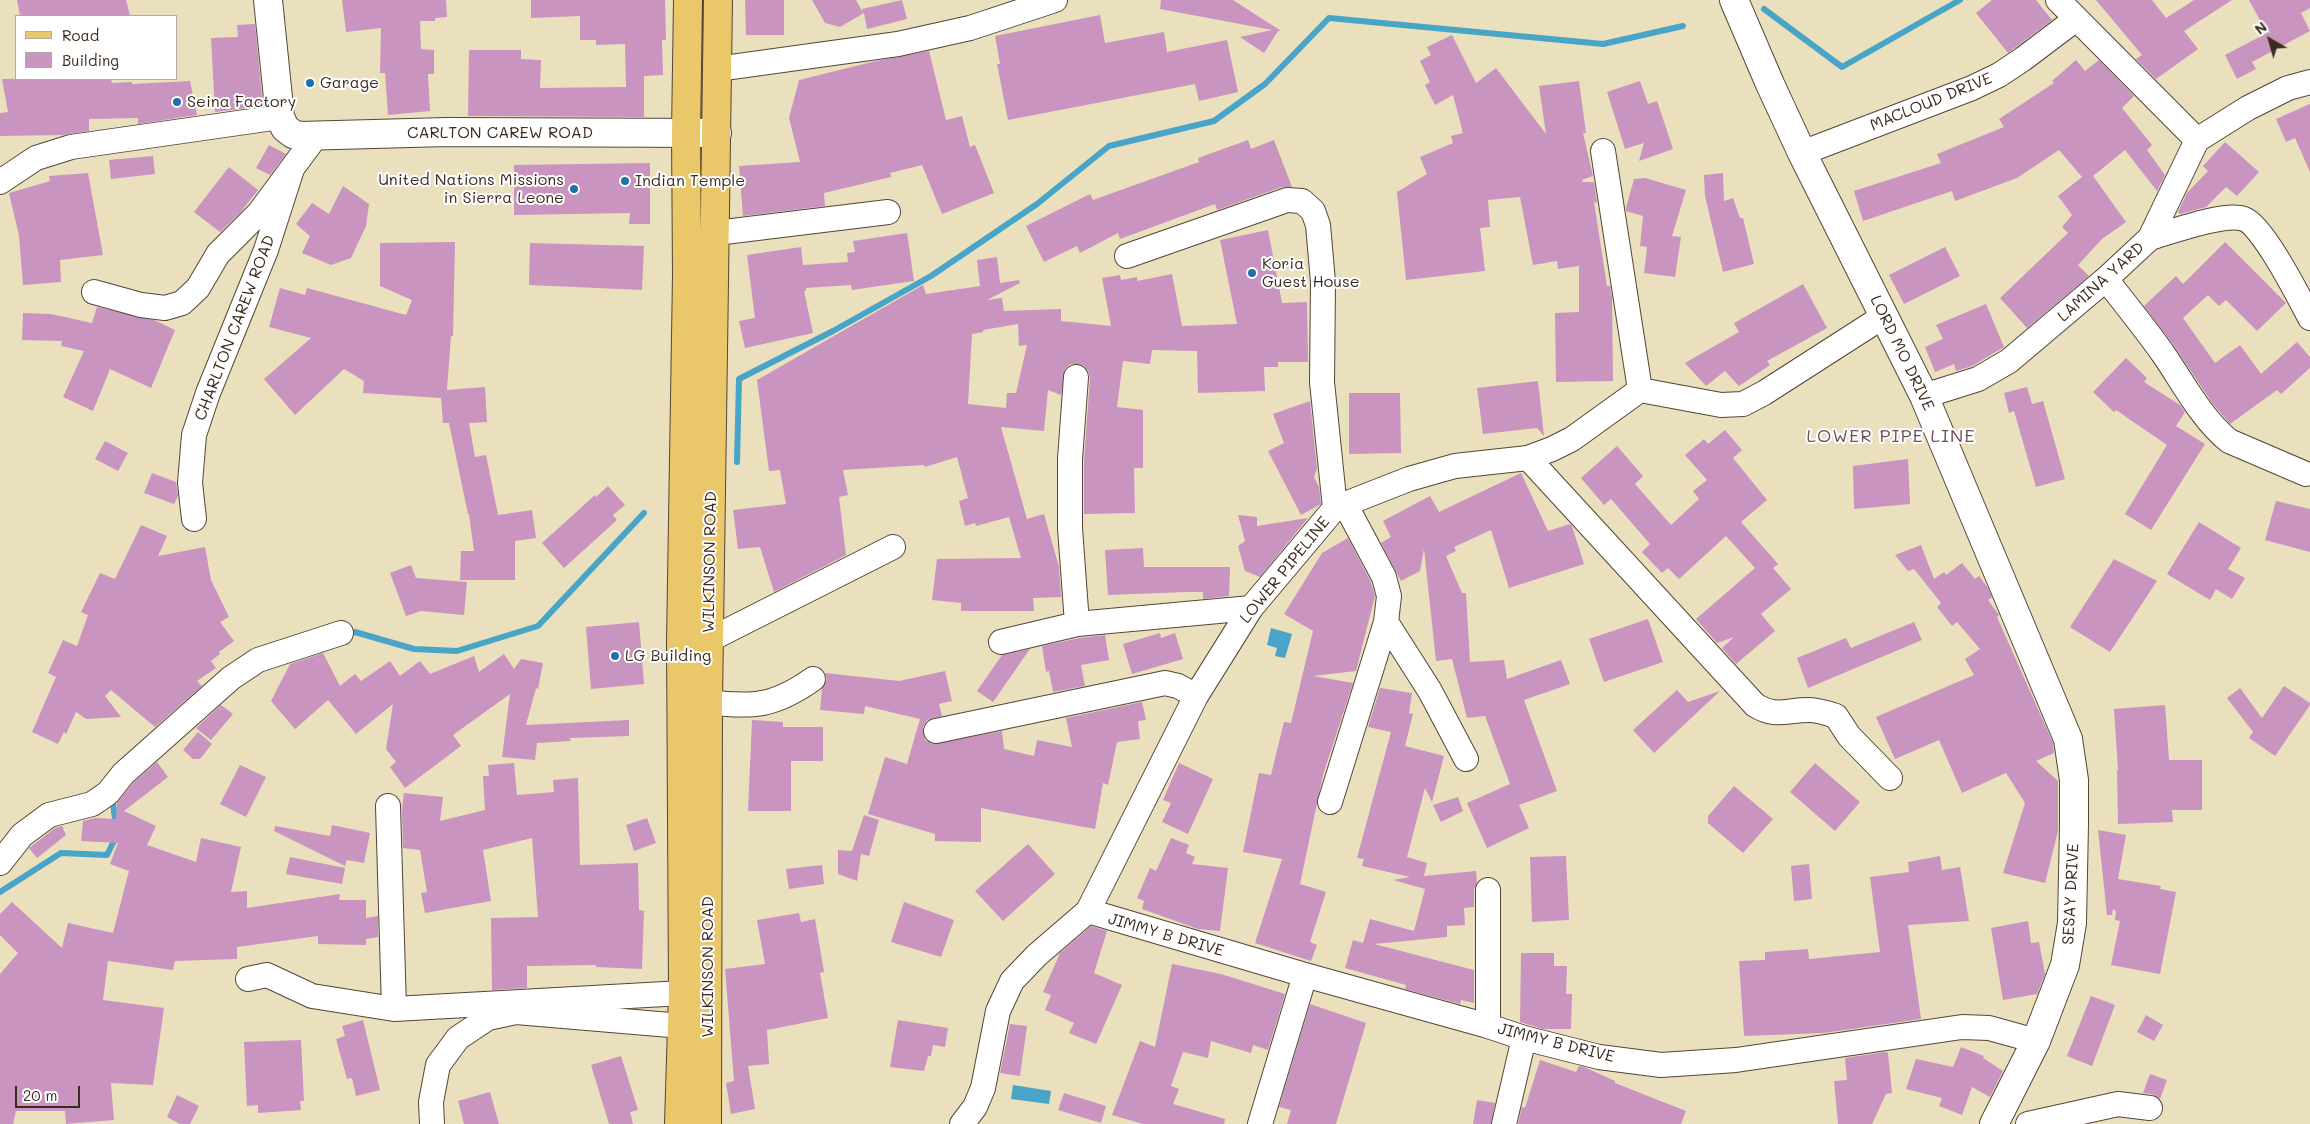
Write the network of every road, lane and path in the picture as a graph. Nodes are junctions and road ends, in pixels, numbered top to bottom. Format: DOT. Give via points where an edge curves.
graph roads {
  1 [pos="268,0"];
  2 [pos="688,0"];
  3 [pos="718,0"];
  4 [pos="1055,0"];
  5 [pos="1734,0"];
  6 [pos="2058,0"];
  7 [pos="2076,19"];
  8 [pos="717,69"];
  9 [pos="2310,82"];
  10 [pos="283,122"];
  11 [pos="686,132"];
  12 [pos="716,134"];
  13 [pos="316,136"];
  14 [pos="2197,140"];
  15 [pos="1603,150"];
  16 [pos="1802,153"];
  17 [pos="292,169"];
  18 [pos="0,182"];
  19 [pos="888,212"];
  20 [pos="716,233"];
  21 [pos="2150,238"];
  22 [pos="1127,256"];
  23 [pos="2106,279"];
  24 [pos="94,292"];
  25 [pos="1884,316"];
  26 [pos="2310,318"];
  27 [pos="1076,377"];
  28 [pos="1640,390"];
  29 [pos="1924,396"];
  30 [pos="1528,458"];
  31 [pos="2306,474"];
  32 [pos="1340,506"];
  33 [pos="194,519"];
  34 [pos="893,547"];
  35 [pos="1251,608"];
  36 [pos="1386,622"];
  37 [pos="1077,624"];
  38 [pos="341,633"];
  39 [pos="709,640"];
  40 [pos="1001,642"];
  41 [pos="813,679"];
  42 [pos="1196,696"];
  43 [pos="708,702"];
  44 [pos="936,731"];
  45 [pos="2068,739"];
  46 [pos="1466,758"];
  47 [pos="1890,778"];
  48 [pos="1330,802"];
  49 [pos="388,806"];
  50 [pos="0,863"];
  51 [pos="1488,890"];
  52 [pos="1088,911"];
  53 [pos="1304,976"];
  54 [pos="248,979"];
  55 [pos="683,992"];
  56 [pos="394,1009"];
  57 [pos="682,1026"];
  58 [pos="1488,1026"];
  59 [pos="1524,1038"];
  60 [pos="2036,1041"];
  61 [pos="2150,1108"];
  62 [pos="432,1124"];
  63 [pos="679,1124"];
  64 [pos="707,1124"];
  65 [pos="962,1124"];
  66 [pos="1260,1124"];
  67 [pos="1504,1124"];
  68 [pos="1994,1124"];
  69 [pos="2028,1124"];
  1 -- 10 [label="street"];
  2 -- 11 [label="main road, WILKINSON ROAD"];
  3 -- 8 [label="main road, WILKINSON ROAD"];
  4 -- 8 [label="street" via="970,28 898,44"];
  5 -- 16 [label="street, LORD MO DRIVE"];
  6 -- 7 [label="street"];
  7 -- 14 [label="street"];
  7 -- 16 [label="street, MACLOUD DRIVE" via="1999,75"];
  8 -- 12 [label="main road, WILKINSON ROAD"];
  9 -- 14 [label="street" via="2288,88 2248,108"];
  10 -- 13 [label="street, CARLTON CAREW ROAD" via="292,134"];
  10 -- 18 [label="street" via="71,147 36,158"];
  11 -- 12 [label="street, CARLTON CAREW ROAD"];
  11 -- 13 [label="street, CARLTON CAREW ROAD" via="447,132"];
  11 -- 55 [label="main road, WILKINSON ROAD" via="681,642"];
  12 -- 20 [label="main road, WILKINSON ROAD"];
  13 -- 17 [label="street"];
  14 -- 21 [label="street, LAMINA YARD"];
  15 -- 28 [label="street"];
  16 -- 25 [label="street, LORD MO DRIVE"];
  17 -- 24 [label="street" via="259,213 218,254 198,288 182,303 165,308"];
  17 -- 33 [label="street, CHARLTON CAREW ROAD" via="266,250 194,435 190,483"];
  19 -- 20 [label="street"];
  20 -- 39 [label="main road, WILKINSON ROAD"];
  21 -- 23 [label="street, LAMINA YARD"];
  21 -- 26 [label="street" via="2224,218 2245,219 2259,231"];
  22 -- 32 [label="street" via="1287,200 1302,201 1313,211 1318,225 1323,282 1322,382"];
  23 -- 29 [label="street, LAMINA YARD" via="2009,361 1978,379"];
  23 -- 31 [label="street" via="2219,433 2229,441"];
  25 -- 28 [label="street" via="1764,394 1743,404 1721,405"];
  25 -- 29 [label="street, LORD MO DRIVE"];
  27 -- 37 [label="street" via="1070,459 1070,528"];
  28 -- 30 [label="street, LOWER PIPELINE" via="1572,439"];
  29 -- 45 [label="street, LORD MO DRIVE"];
  30 -- 32 [label="street, LOWER PIPELINE" via="1455,466 1408,479"];
  30 -- 47 [label="street" via="1755,705 1767,712 1781,714 1808,710 1836,716 1850,736"];
  32 -- 35 [label="street, LOWER PIPELINE"];
  32 -- 36 [label="street" via="1384,577 1389,596"];
  34 -- 39 [label="street"];
  35 -- 37 [label="street"];
  35 -- 42 [label="street, LOWER PIPELINE"];
  36 -- 46 [label="street" via="1430,691"];
  36 -- 48 [label="street"];
  37 -- 40 [label="street"];
  38 -- 50 [label="street" via="258,660 231,678 123,774 108,793 92,804 49,816 22,835"];
  39 -- 43 [label="main road, WILKINSON ROAD"];
  41 -- 43 [label="street" via="792,694 767,703 739,706"];
  42 -- 44 [label="street" via="1164,683"];
  42 -- 52 [label="street, LOWER PIPELINE"];
  43 -- 64 [label="main road, WILKINSON ROAD"];
  45 -- 60 [label="street, SESAY DRIVE" via="2074,780 2072,923 2065,965"];
  49 -- 56 [label="street"];
  51 -- 58 [label="street"];
  52 -- 53 [label="street, JIMMY B DRIVE"];
  52 -- 65 [label="street, LOWER PIPELINE" via="1012,981 998,1011 983,1088 975,1107"];
  53 -- 58 [label="street, JIMMY B DRIVE"];
  53 -- 66 [label="street"];
  54 -- 56 [label="street" via="268,974 312,996"];
  55 -- 56 [label="street"];
  55 -- 57 [label="main road, WILKINSON ROAD"];
  57 -- 62 [label="street" via="516,1012 488,1018 458,1038 438,1065 431,1102"];
  57 -- 63 [label="main road, WILKINSON ROAD"];
  58 -- 59 [label="street, JIMMY B DRIVE"];
  59 -- 60 [label="street, JIMMY B DRIVE" via="1598,1057 1661,1065 1736,1060 1962,1027 1989,1028"];
  59 -- 67 [label="street"];
  60 -- 68 [label="street, SESAY DRIVE"];
  61 -- 69 [label="street" via="2118,1104"];
}
